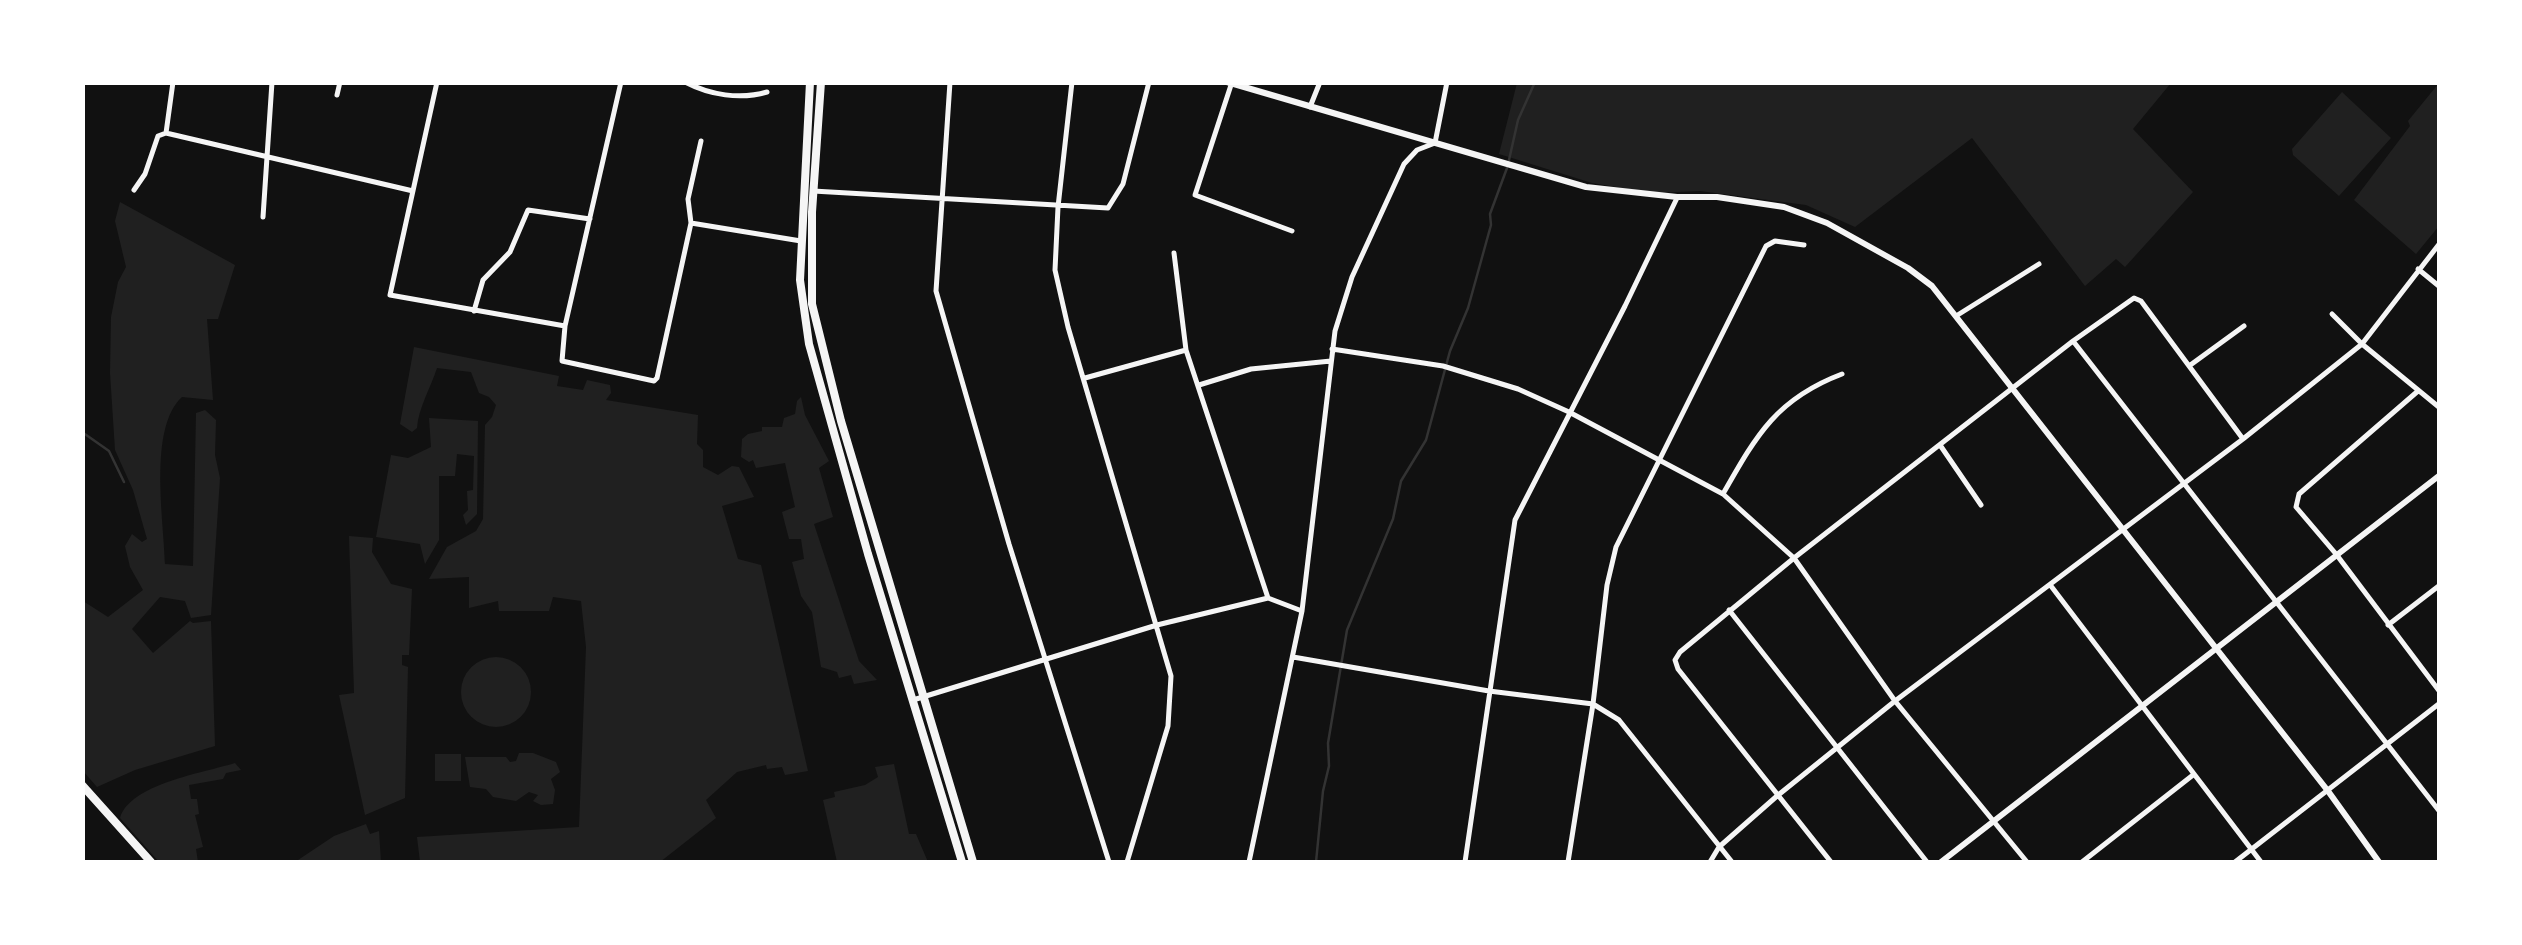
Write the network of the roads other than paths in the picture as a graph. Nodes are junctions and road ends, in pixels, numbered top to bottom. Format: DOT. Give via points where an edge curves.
graph roads {
  1 [pos="174,82"];
  2 [pos="272,82"];
  3 [pos="340,82"];
  4 [pos="437,82"];
  5 [pos="621,82"];
  6 [pos="685,82"];
  7 [pos="810,82"];
  8 [pos="821,82"];
  9 [pos="950,82"];
  10 [pos="1072,82"];
  11 [pos="1149,82"];
  12 [pos="1320,82"];
  13 [pos="1447,82"];
  14 [pos="1230,83"];
  15 [pos="767,92"];
  16 [pos="337,95"];
  17 [pos="1310,107"];
  18 [pos="166,134"];
  19 [pos="701,141"];
  20 [pos="1435,142"];
  21 [pos="269,156"];
  22 [pos="134,190"];
  23 [pos="413,190"];
  24 [pos="813,191"];
  25 [pos="940,198"];
  26 [pos="1677,198"];
  27 [pos="1058,206"];
  28 [pos="263,217"];
  29 [pos="590,220"];
  30 [pos="692,223"];
  31 [pos="1292,230"];
  32 [pos="801,241"];
  33 [pos="2440,244"];
  34 [pos="1804,245"];
  35 [pos="1174,253"];
  36 [pos="2039,264"];
  37 [pos="2418,269"];
  38 [pos="2440,287"];
  39 [pos="474,311"];
  40 [pos="2332,314"];
  41 [pos="1956,316"];
  42 [pos="566,326"];
  43 [pos="2244,326"];
  44 [pos="2073,341"];
  45 [pos="2362,344"];
  46 [pos="1332,349"];
  47 [pos="1186,350"];
  48 [pos="1331,360"];
  49 [pos="2189,366"];
  50 [pos="1842,374"];
  51 [pos="1085,378"];
  52 [pos="1200,385"];
  53 [pos="2013,388"];
  54 [pos="2418,391"];
  55 [pos="2440,408"];
  56 [pos="1569,412"];
  57 [pos="2243,439"];
  58 [pos="1940,445"];
  59 [pos="1658,462"];
  60 [pos="2440,474"];
  61 [pos="2182,483"];
  62 [pos="1723,494"];
  63 [pos="1980,505"];
  64 [pos="2122,530"];
  65 [pos="2336,554"];
  66 [pos="1794,558"];
  67 [pos="2440,585"];
  68 [pos="2051,586"];
  69 [pos="1268,598"];
  70 [pos="2276,602"];
  71 [pos="1729,610"];
  72 [pos="1302,611"];
  73 [pos="1157,625"];
  74 [pos="2388,625"];
  75 [pos="2216,650"];
  76 [pos="1293,657"];
  77 [pos="1048,659"];
  78 [pos="1489,691"];
  79 [pos="2440,692"];
  80 [pos="923,698"];
  81 [pos="912,700"];
  82 [pos="1895,701"];
  83 [pos="2440,703"];
  84 [pos="1593,704"];
  85 [pos="2142,705"];
  86 [pos="2388,744"];
  87 [pos="1836,748"];
  88 [pos="2194,774"];
  89 [pos="82,784"];
  90 [pos="2328,791"];
  91 [pos="1776,796"];
  92 [pos="2440,812"];
  93 [pos="1994,822"];
  94 [pos="1720,846"];
  95 [pos="2252,850"];
  96 [pos="151,862"];
  97 [pos="962,862"];
  98 [pos="974,862"];
  99 [pos="1109,862"];
  100 [pos="1128,862"];
  101 [pos="1249,862"];
  102 [pos="1465,862"];
  103 [pos="1568,862"];
  104 [pos="1710,862"];
  105 [pos="1732,862"];
  106 [pos="1831,862"];
  107 [pos="1927,862"];
  108 [pos="1940,862"];
  109 [pos="2027,862"];
  110 [pos="2082,862"];
  111 [pos="2235,862"];
  112 [pos="2261,862"];
  113 [pos="2379,862"];
  1 -- 18 [label="street"];
  2 -- 21 [label="street"];
  3 -- 16 [label="street"];
  4 -- 23 [label="street"];
  5 -- 29 [label="street"];
  6 -- 15 [label="street" via="721,94"];
  7 -- 32 [label="main road"];
  8 -- 24 [label="main road"];
  9 -- 25 [label="street"];
  10 -- 27 [label="street"];
  11 -- 27 [label="street" via="1114,203 1099,210"];
  12 -- 17 [label="street"];
  13 -- 20 [label="street"];
  14 -- 17 [label="street"];
  14 -- 31 [label="street" via="1195,195"];
  17 -- 20 [label="street"];
  18 -- 21 [label="street"];
  18 -- 22 [label="street" via="158,136"];
  19 -- 30 [label="street" via="688,199"];
  20 -- 26 [label="street" via="1586,188"];
  20 -- 46 [label="street" via="1404,164 1352,277"];
  21 -- 23 [label="street"];
  21 -- 28 [label="street"];
  23 -- 39 [label="street" via="390,295"];
  24 -- 25 [label="street"];
  24 -- 80 [label="main road" via="811,290 820,343"];
  25 -- 27 [label="street"];
  25 -- 77 [label="street" via="936,291"];
  26 -- 41 [label="street" via="1717,197 1809,215 1908,268"];
  26 -- 56 [label="street"];
  27 -- 51 [label="street" via="1055,270"];
  29 -- 39 [label="street" via="528,210 510,252 483,280"];
  29 -- 42 [label="street"];
  30 -- 32 [label="street"];
  30 -- 42 [label="street" via="655,380 562,361"];
  32 -- 81 [label="main road" via="809,344"];
  33 -- 37 [label="street"];
  34 -- 59 [label="street" via="1775,240 1766,246"];
  35 -- 47 [label="street"];
  36 -- 41 [label="street"];
  37 -- 38 [label="street"];
  37 -- 45 [label="street"];
  39 -- 42 [label="street"];
  40 -- 45 [label="street"];
  41 -- 53 [label="street"];
  43 -- 49 [label="street"];
  44 -- 49 [label="street" via="2137,298"];
  44 -- 53 [label="street"];
  44 -- 61 [label="street"];
  45 -- 54 [label="street"];
  45 -- 57 [label="street"];
  46 -- 48 [label="street"];
  46 -- 56 [label="street" via="1455,369"];
  47 -- 51 [label="street"];
  47 -- 52 [label="street"];
  48 -- 52 [label="street" via="1251,369"];
  48 -- 72 [label="street"];
  49 -- 57 [label="street"];
  50 -- 62 [label="street" via="1812,386 1773,417"];
  51 -- 73 [label="street"];
  52 -- 69 [label="street"];
  53 -- 58 [label="street"];
  53 -- 64 [label="street"];
  54 -- 55 [label="street"];
  54 -- 65 [label="street" via="2299,494 2296,507"];
  56 -- 59 [label="street"];
  56 -- 78 [label="street" via="1515,520"];
  57 -- 61 [label="street"];
  58 -- 63 [label="street"];
  58 -- 66 [label="street"];
  59 -- 62 [label="street"];
  59 -- 84 [label="street" via="1613,556"];
  60 -- 65 [label="street"];
  61 -- 64 [label="street"];
  61 -- 70 [label="street"];
  62 -- 66 [label="street"];
  64 -- 68 [label="street"];
  64 -- 75 [label="street"];
  65 -- 70 [label="street"];
  65 -- 74 [label="street"];
  66 -- 71 [label="street"];
  66 -- 82 [label="street"];
  67 -- 74 [label="street"];
  68 -- 82 [label="street"];
  68 -- 85 [label="street"];
  69 -- 72 [label="street"];
  69 -- 73 [label="street"];
  70 -- 75 [label="street"];
  70 -- 86 [label="street"];
  71 -- 87 [label="street"];
  71 -- 91 [label="street" via="1675,660"];
  72 -- 76 [label="street"];
  73 -- 77 [label="street"];
  73 -- 100 [label="street" via="1171,676 1168,726"];
  74 -- 79 [label="street"];
  75 -- 85 [label="street"];
  75 -- 90 [label="street"];
  76 -- 78 [label="street"];
  76 -- 101 [label="street"];
  77 -- 80 [label="street"];
  77 -- 99 [label="street"];
  78 -- 84 [label="street"];
  78 -- 102 [label="street"];
  80 -- 81 [label="street"];
  80 -- 98 [label="main road"];
  81 -- 97 [label="main road"];
  82 -- 87 [label="street"];
  82 -- 93 [label="street"];
  83 -- 86 [label="street"];
  84 -- 94 [label="street" via="1619,720"];
  84 -- 103 [label="street"];
  85 -- 88 [label="street"];
  85 -- 93 [label="street"];
  86 -- 90 [label="street"];
  86 -- 92 [label="street"];
  87 -- 91 [label="street"];
  87 -- 107 [label="street"];
  88 -- 95 [label="street"];
  88 -- 110 [label="street"];
  89 -- 96 [label="main road"];
  90 -- 95 [label="street"];
  90 -- 113 [label="street"];
  91 -- 94 [label="street"];
  91 -- 106 [label="street"];
  93 -- 108 [label="street"];
  93 -- 109 [label="street"];
  94 -- 104 [label="street"];
  94 -- 105 [label="street"];
  95 -- 111 [label="street"];
  95 -- 112 [label="street"];
}
